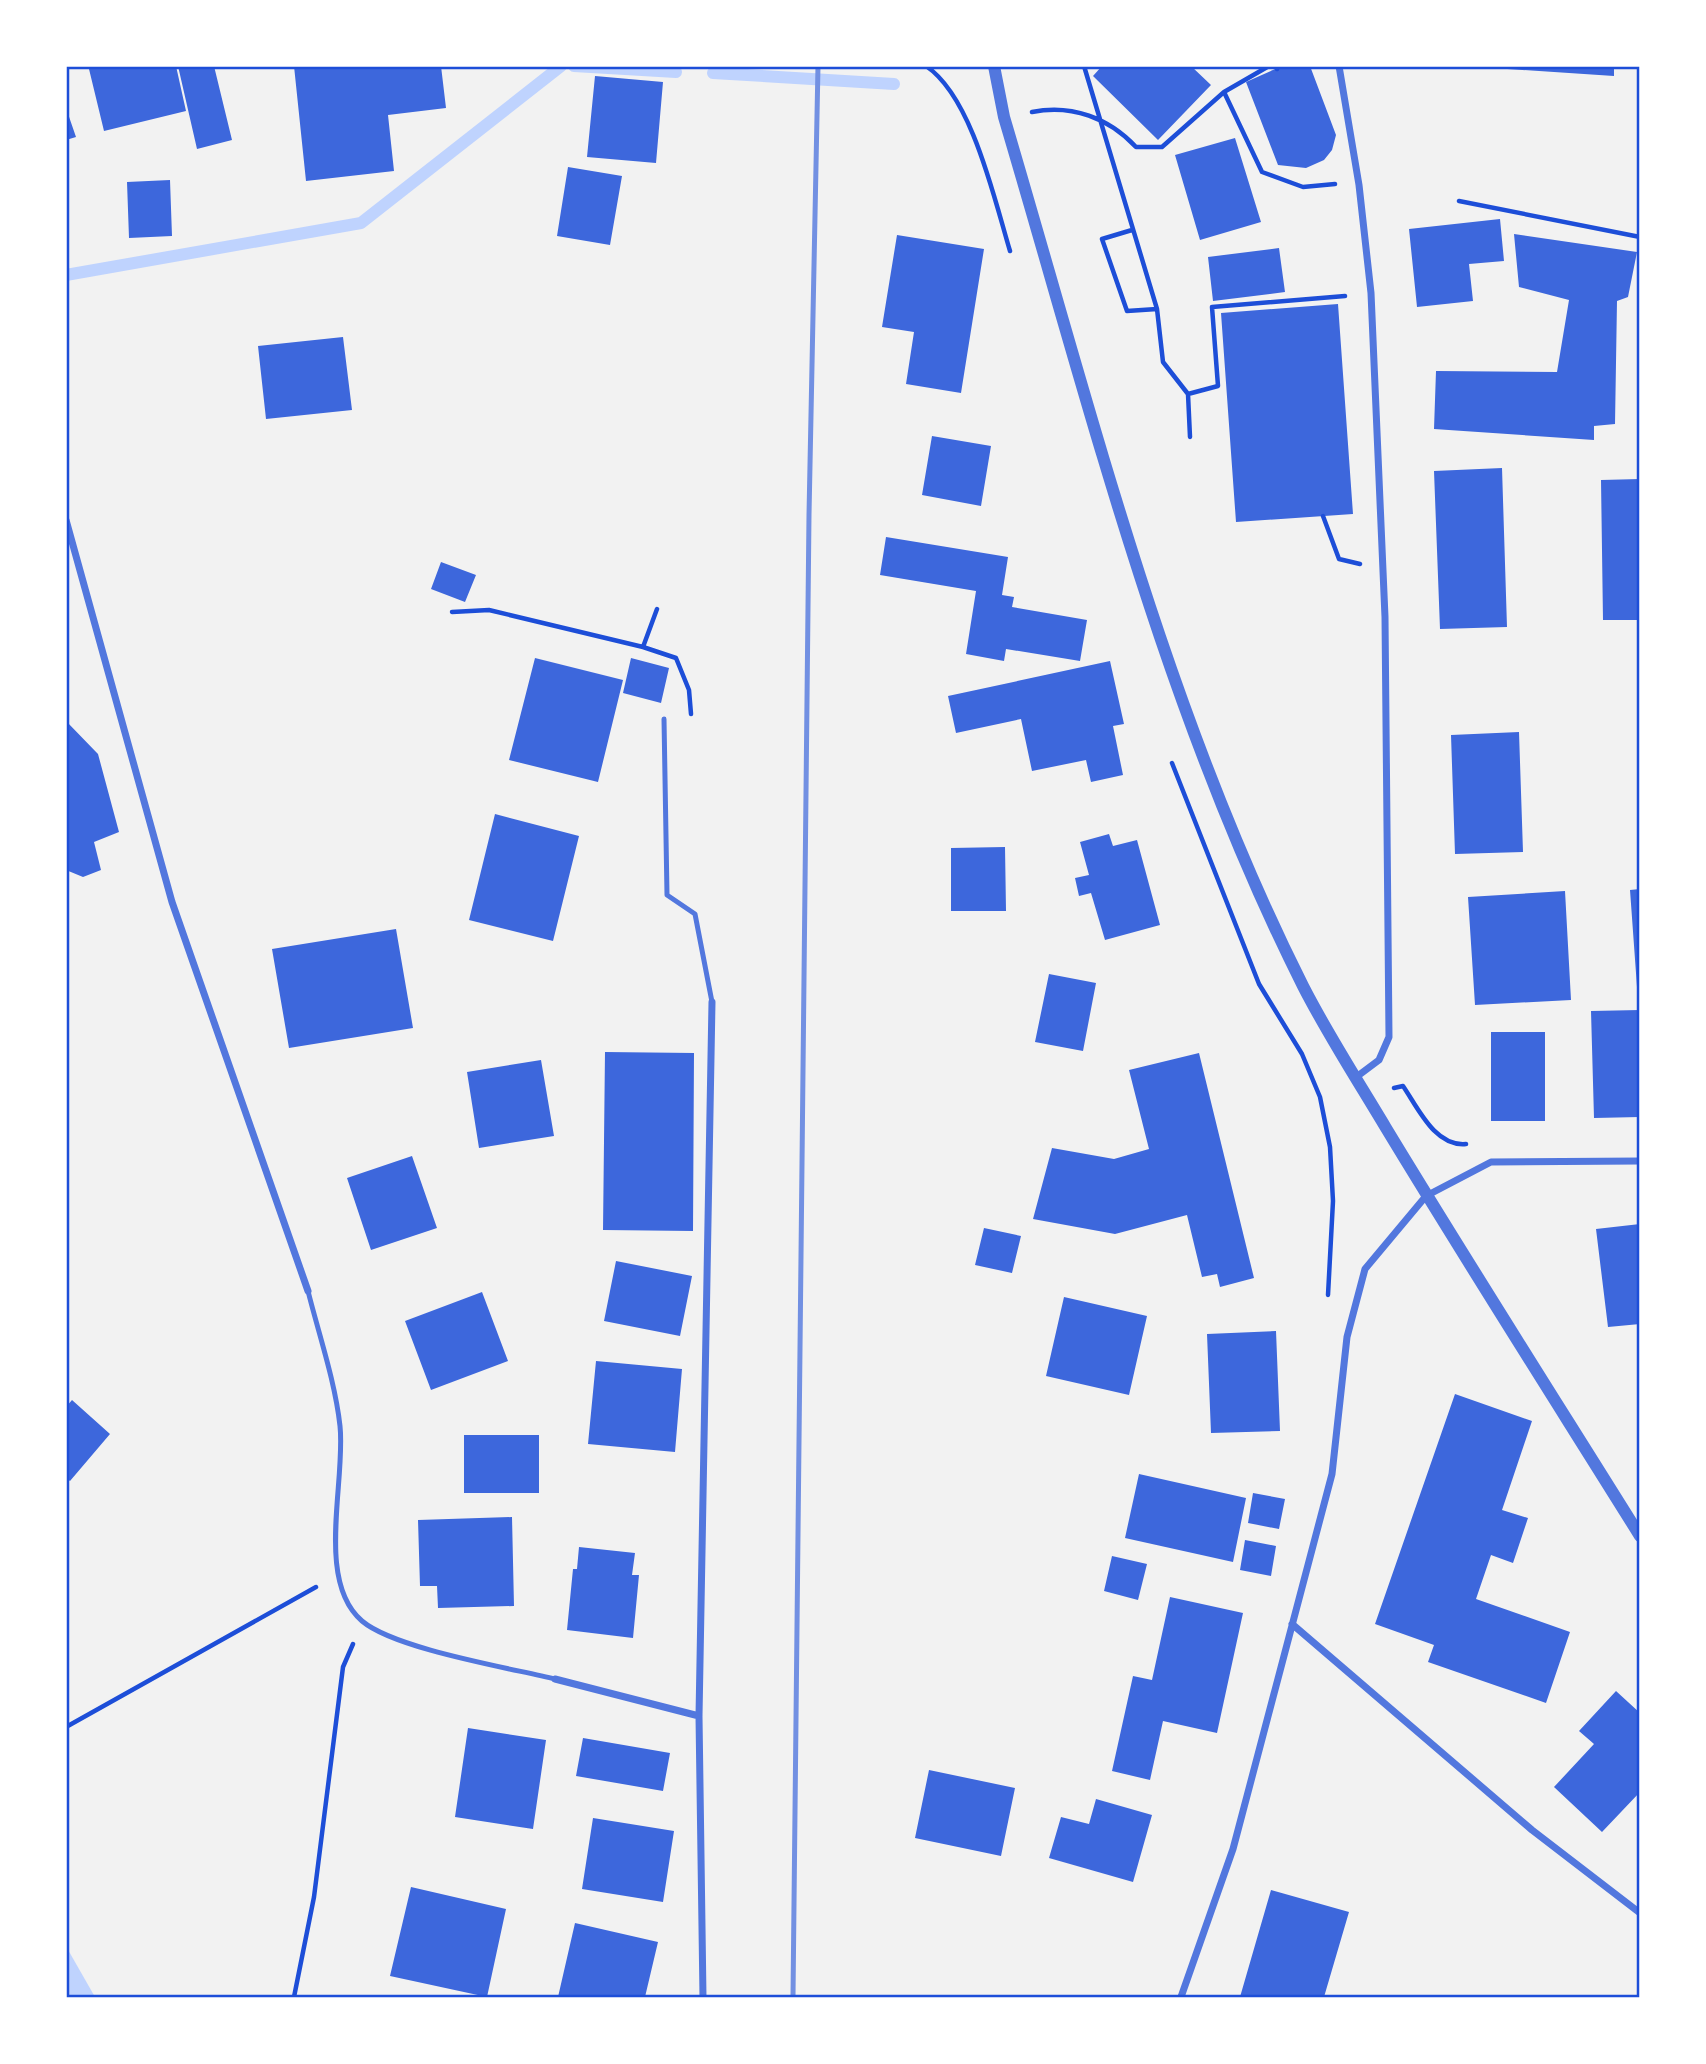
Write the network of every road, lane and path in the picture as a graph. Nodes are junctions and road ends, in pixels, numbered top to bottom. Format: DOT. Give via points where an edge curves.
graph roads {
  1 [pos="926,66"];
  2 [pos="994,66"];
  3 [pos="1084,66"];
  4 [pos="1269,66"];
  5 [pos="1339,66"];
  6 [pos="1224,92"];
  7 [pos="1099,118"];
  8 [pos="970,127"];
  9 [pos="1359,185"];
  10 [pos="1460,201"];
  11 [pos="1132,230"];
  12 [pos="1640,237"];
  13 [pos="1336,296"];
  14 [pos="1157,309"];
  15 [pos="1188,394"];
  16 [pos="1190,436"];
  17 [pos="1323,516"];
  18 [pos="66,520"];
  19 [pos="1381,569"];
  20 [pos="452,612"];
  21 [pos="643,647"];
  22 [pos="664,719"];
  23 [pos="712,1002"];
  24 [pos="1355,1078"];
  25 [pos="1403,1087"];
  26 [pos="1320,1097"];
  27 [pos="1640,1161"];
  28 [pos="1491,1162"];
  29 [pos="1426,1196"];
  30 [pos="308,1292"];
  31 [pos="1328,1296"];
  32 [pos="1640,1535"];
  33 [pos="339,1577"];
  34 [pos="362,1621"];
  35 [pos="1292,1624"];
  36 [pos="555,1679"];
  37 [pos="699,1716"];
  38 [pos="66,1727"];
  39 [pos="1640,1913"];
  40 [pos="294,1997"];
  41 [pos="703,1997"];
  42 [pos="1181,1997"];
  1 -- 8 [label="path" via="953,93"];
  2 -- 24 [label="street" via="1004,117 1128,535 1213,788 1303,985"];
  3 -- 7 [label="path"];
  4 -- 6 [label="path"];
  5 -- 9 [label="street"];
  6 -- 7 [label="path" via="1162,148 1136,146"];
  6 -- 9 [label="path" via="1262,172 1303,187"];
  7 -- 11 [label="path"];
  9 -- 19 [label="street" via="1371,293"];
  10 -- 12 [label="path"];
  11 -- 14 [label="path"];
  11 -- 14 [label="path" via="1102,239 1127,311"];
  13 -- 15 [label="path" via="1212,307 1218,387"];
  14 -- 15 [label="path" via="1163,362"];
  15 -- 16 [label="path"];
  17 -- 19 [label="path" via="1339,559"];
  18 -- 30 [label="street" via="172,902"];
  19 -- 24 [label="street" via="1389,1037 1379,1060"];
  20 -- 21 [label="path" via="489,610"];
  22 -- 23 [label="lane" via="667,895 695,914"];
  23 -- 37 [label="street"];
  24 -- 29 [label="street"];
  25 -- 28 [label="path" via="1437,1135 1457,1145 1486,1143"];
  26 -- 31 [label="path" via="1334,1200"];
  27 -- 28 [label="street"];
  28 -- 29 [label="street"];
  29 -- 32 [label="street"];
  29 -- 35 [label="street" via="1365,1269 1347,1337 1332,1474"];
  30 -- 33 [label="lane" via="340,1427"];
  33 -- 34 [label="lane" via="346,1600"];
  33 -- 38 [label="path"];
  34 -- 36 [label="lane" via="390,1637"];
  34 -- 40 [label="path" via="343,1667 314,1897"];
  35 -- 39 [label="street" via="1532,1830"];
  35 -- 42 [label="street" via="1233,1849"];
  36 -- 37 [label="street"];
  37 -- 41 [label="street"];
}
